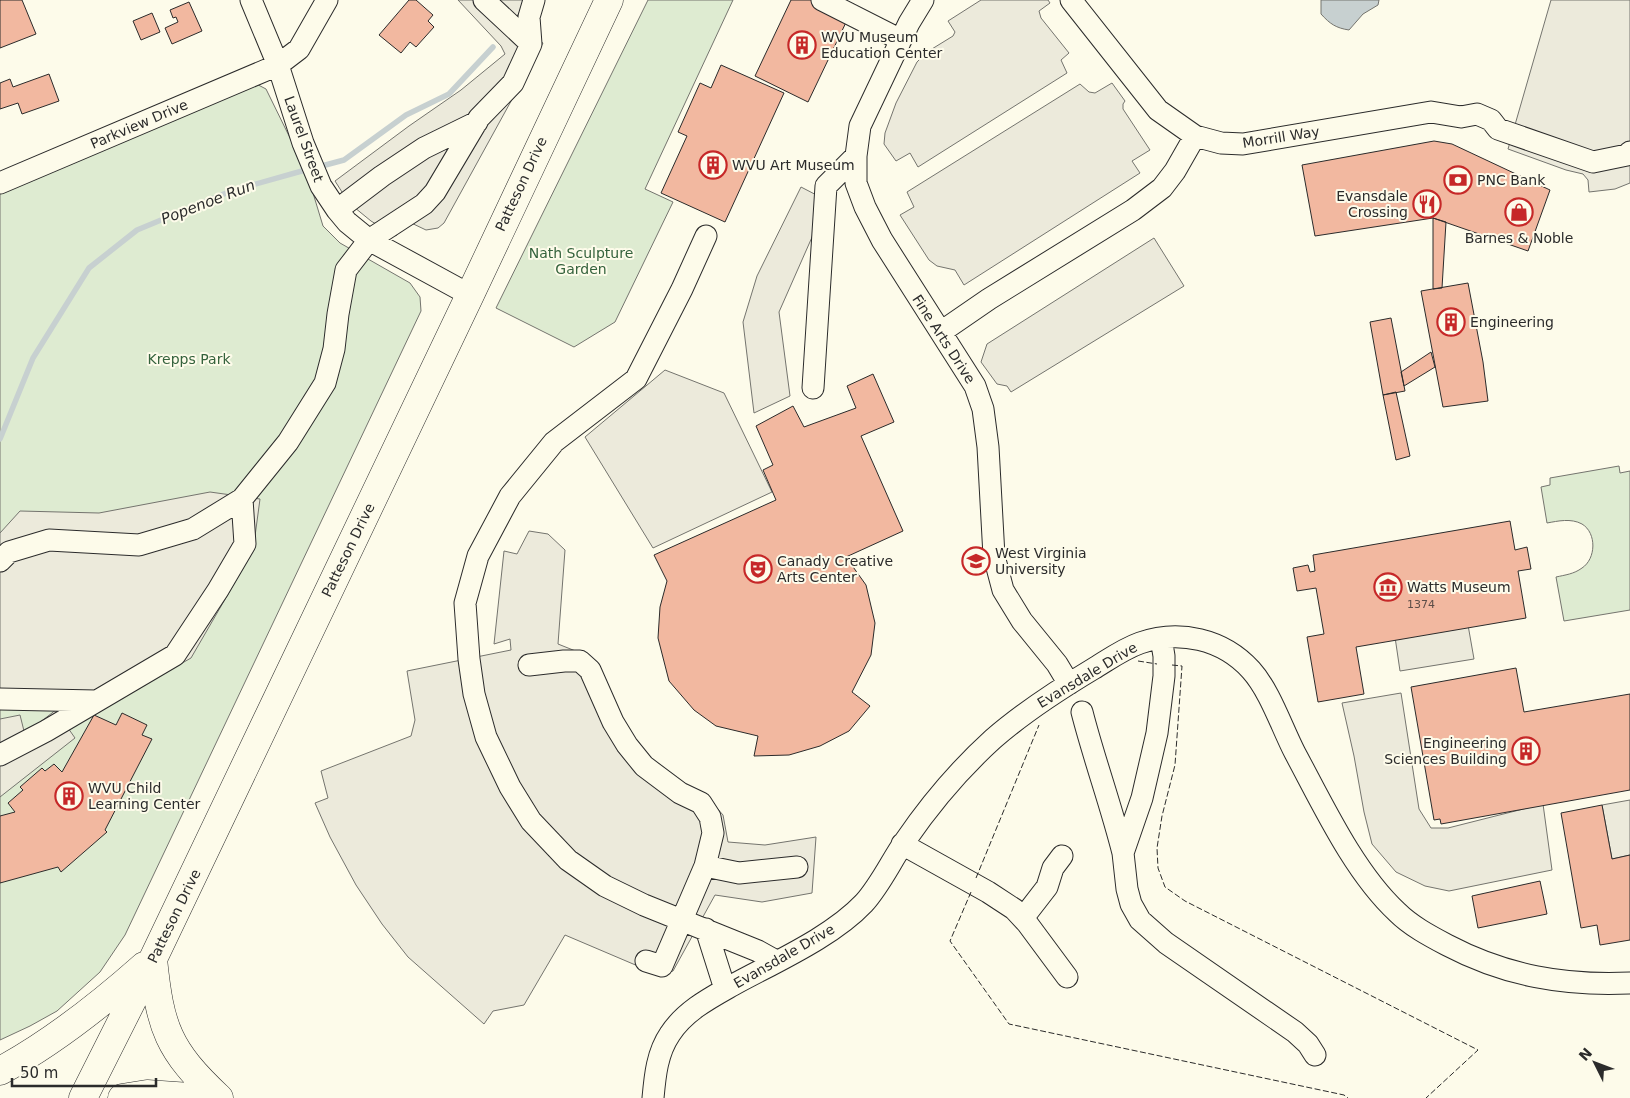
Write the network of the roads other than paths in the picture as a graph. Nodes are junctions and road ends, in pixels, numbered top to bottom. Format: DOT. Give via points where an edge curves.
graph roads {
  1 [pos="251,0"];
  2 [pos="328,0"];
  3 [pos="484,0"];
  4 [pos="534,0"];
  5 [pos="609,0"];
  6 [pos="822,0"];
  7 [pos="923,0"];
  8 [pos="1072,0"];
  9 [pos="902,40"];
  10 [pos="531,44"];
  11 [pos="278,65"];
  12 [pos="477,122"];
  13 [pos="1195,136"];
  14 [pos="1630,152"];
  15 [pos="856,156"];
  16 [pos="0,183"];
  17 [pos="336,210"];
  18 [pos="706,236"];
  19 [pos="369,240"];
  20 [pos="470,295"];
  21 [pos="941,332"];
  22 [pos="813,388"];
  23 [pos="242,498"];
  24 [pos="0,562"];
  25 [pos="1161,638"];
  26 [pos="529,665"];
  27 [pos="1069,684"];
  28 [pos="0,699"];
  29 [pos="96,701"];
  30 [pos="1082,712"];
  31 [pos="0,755"];
  32 [pos="902,844"];
  33 [pos="1123,854"];
  34 [pos="1062,856"];
  35 [pos="705,866"];
  36 [pos="797,868"];
  37 [pos="1023,918"];
  38 [pos="683,920"];
  39 [pos="706,930"];
  40 [pos="153,959"];
  41 [pos="646,961"];
  42 [pos="776,961"];
  43 [pos="1067,977"];
  44 [pos="1630,983"];
  45 [pos="725,989"];
  46 [pos="1315,1055"];
  47 [pos="0,1071"];
  48 [pos="84,1098"];
  49 [pos="122,1098"];
  50 [pos="204,1098"];
  51 [pos="219,1098"];
  52 [pos="653,1098"];
  1 -- 11 [label="street, Laurel Street"];
  2 -- 11 [label="street, Parkview Drive" via="299,49"];
  3 -- 10 [label="street"];
  4 -- 10 [label="street" via="529,18"];
  5 -- 20 [label="main road, Patteson Drive"];
  6 -- 9 [label="street"];
  7 -- 9 [label="street, Fine Arts Drive"];
  8 -- 13 [label="street, Morrill Way" via="1158,110"];
  9 -- 15 [label="street, Fine Arts Drive" via="860,126"];
  10 -- 12 [label="street" via="513,83"];
  11 -- 16 [label="street, Parkview Drive"];
  11 -- 17 [label="street, Laurel Street" via="321,186"];
  12 -- 17 [label="street" via="424,148"];
  12 -- 19 [label="street" via="435,192 424,204"];
  13 -- 14 [label="street, Morrill Way" via="1221,143 1243,144 1431,112 1460,117 1486,132 1498,129 1593,162"];
  13 -- 21 [label="street" via="1162,188 1133,210"];
  15 -- 21 [label="street, Fine Arts Drive" via="856,183 865,207 902,273"];
  15 -- 22 [label="street" via="826,186"];
  17 -- 19 [label="street, Laurel Street"];
  18 -- 38 [label="street" via="636,379 554,442 510,496 478,556 466,603 474,694 486,737 531,821 568,860 605,886"];
  19 -- 20 [label="street, Laurel Street"];
  19 -- 23 [label="street" via="346,270 334,349 325,382 288,442"];
  20 -- 40 [label="main road, Patteson Drive"];
  21 -- 27 [label="street, Fine Arts Drive" via="975,386 983,409 994,556 1003,590"];
  23 -- 24 [label="street" via="193,529 139,545 49,540 9,552"];
  23 -- 29 [label="street" via="245,544 175,655"];
  25 -- 27 [label="street, Evansdale Drive" via="1121,652"];
  25 -- 33 [label="street" via="1164,676 1157,733 1142,798"];
  25 -- 44 [label="street, Evansdale Drive" via="1191,638 1219,646 1253,672 1347,847 1370,882 1398,913 1430,936 1469,957 1511,972 1549,980"];
  26 -- 35 [label="street" via="580,661 590,670 613,722 644,766 680,793 701,802 710,817 713,834"];
  27 -- 32 [label="street, Evansdale Drive" via="1027,710 992,740 948,783"];
  28 -- 29 [label="street"];
  29 -- 31 [label="street"];
  30 -- 33 [label="street"];
  32 -- 37 [label="street" via="988,892 1014,908"];
  32 -- 42 [label="street, Evansdale Drive" via="883,879 864,902 836,927"];
  33 -- 46 [label="street" via="1127,889 1140,920 1166,943 1295,1032"];
  34 -- 37 [label="street" via="1047,887"];
  35 -- 36 [label="street" via="739,873"];
  35 -- 38 [label="street"];
  37 -- 43 [label="street"];
  38 -- 39 [label="street"];
  38 -- 41 [label="street" via="662,966"];
  39 -- 42 [label="street"];
  39 -- 45 [label="street"];
  40 -- 47 [label="main road" via="106,1000"];
  40 -- 48 [label="main road, Patteson Drive"];
  40 -- 51 [label="main road" via="159,1009 173,1046 197,1078"];
  42 -- 45 [label="street, Evansdale Drive"];
  45 -- 52 [label="street, Evansdale Drive" via="689,1012 668,1035 656,1064"];
  49 -- 50 [label="main road" via="147,1094"];
}
